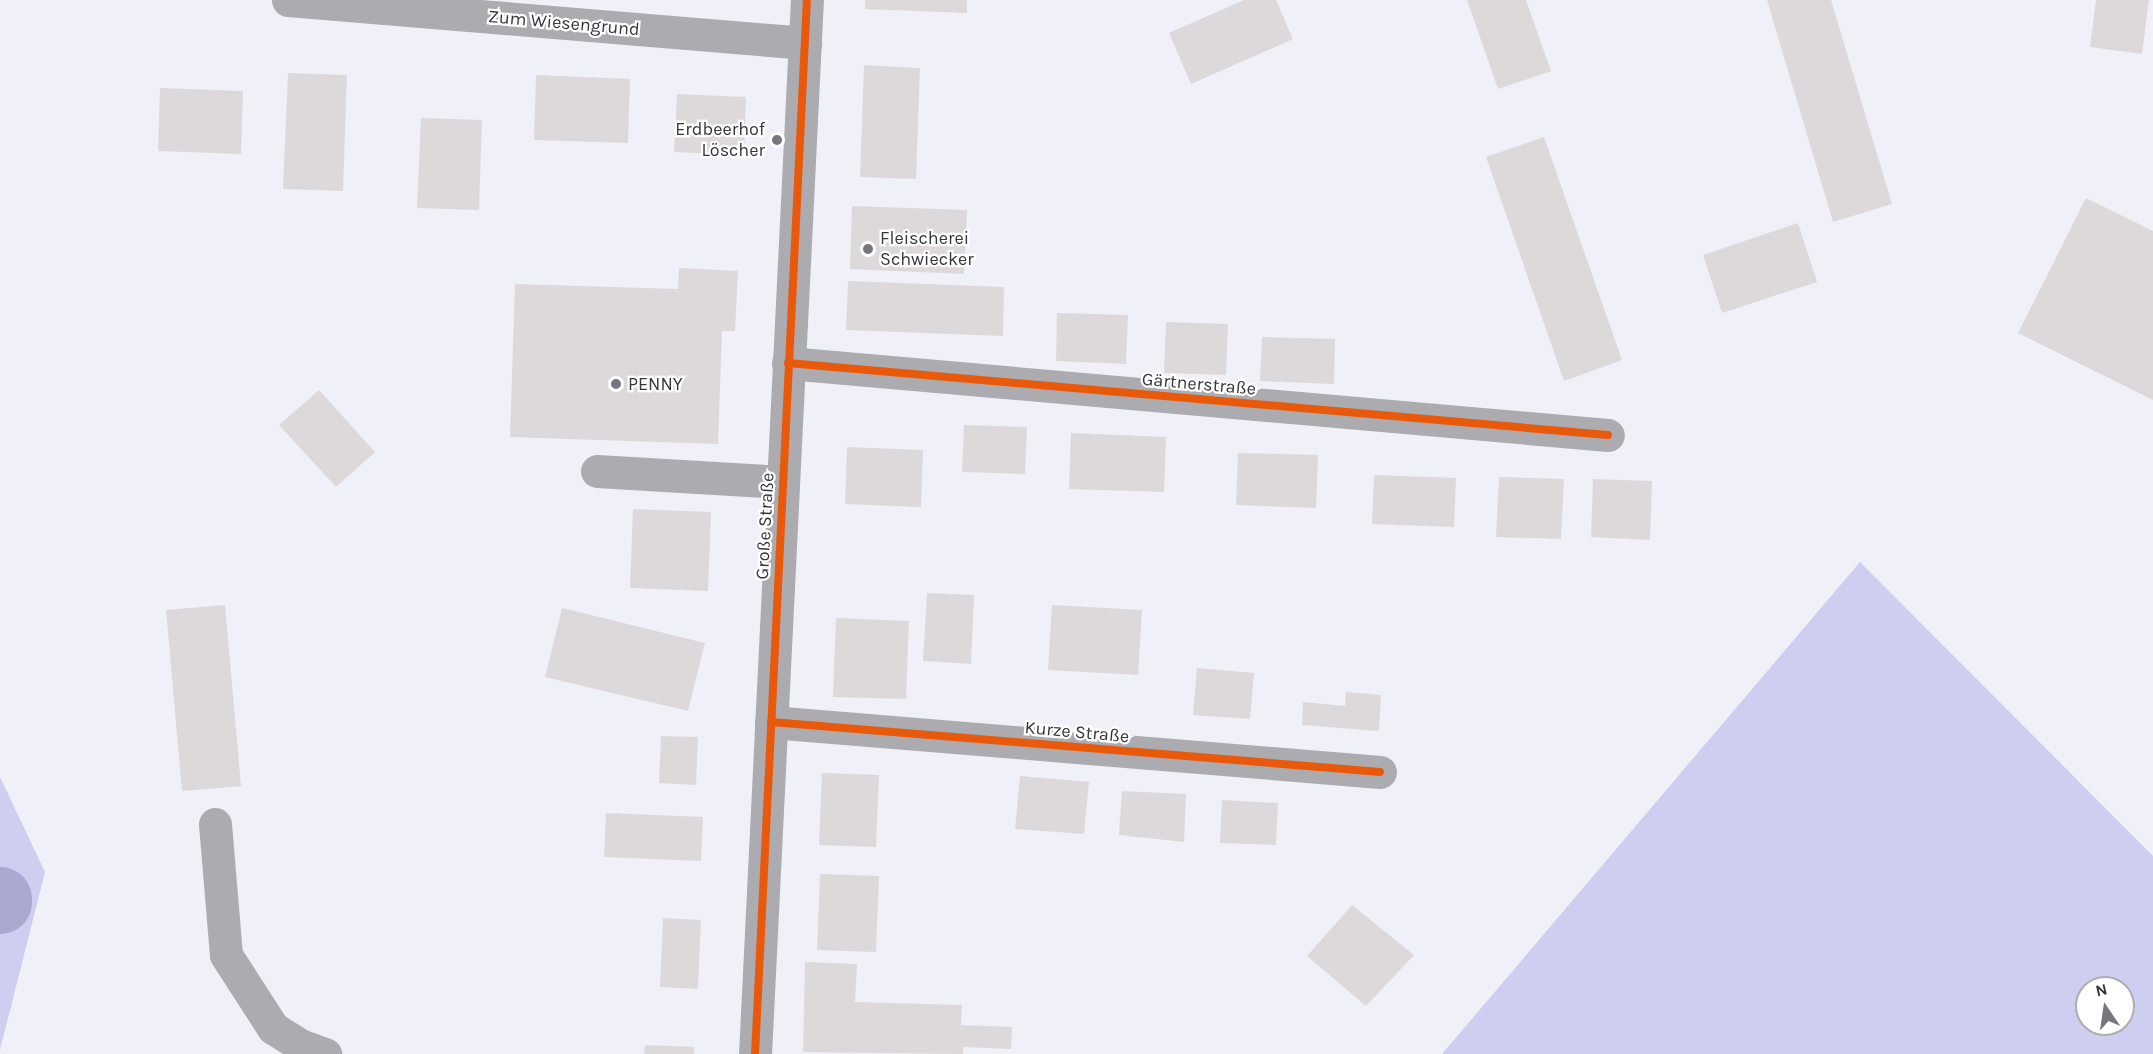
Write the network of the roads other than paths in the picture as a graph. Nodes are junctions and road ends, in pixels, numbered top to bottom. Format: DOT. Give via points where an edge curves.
graph roads {
  1 [pos="288,0"];
  2 [pos="807,0"];
  3 [pos="805,43"];
  4 [pos="788,363"];
  5 [pos="1608,435"];
  6 [pos="597,471"];
  7 [pos="782,482"];
  8 [pos="771,722"];
  9 [pos="1380,772"];
  10 [pos="214,824"];
  11 [pos="325,1054"];
  12 [pos="755,1054"];
  1 -- 3 [label="street, Zum Wiesengrund"];
  2 -- 3 [label="street, Große Straße"];
  3 -- 4 [label="street, Große Straße"];
  4 -- 5 [label="street, Gärtnerstraße"];
  4 -- 7 [label="street, Große Straße"];
  6 -- 7 [label="street"];
  7 -- 8 [label="street, Große Straße"];
  8 -- 9 [label="street, Kurze Straße"];
  8 -- 12 [label="street, Große Straße"];
  10 -- 11 [label="street" via="226,955 273,1028 300,1045"];
}
